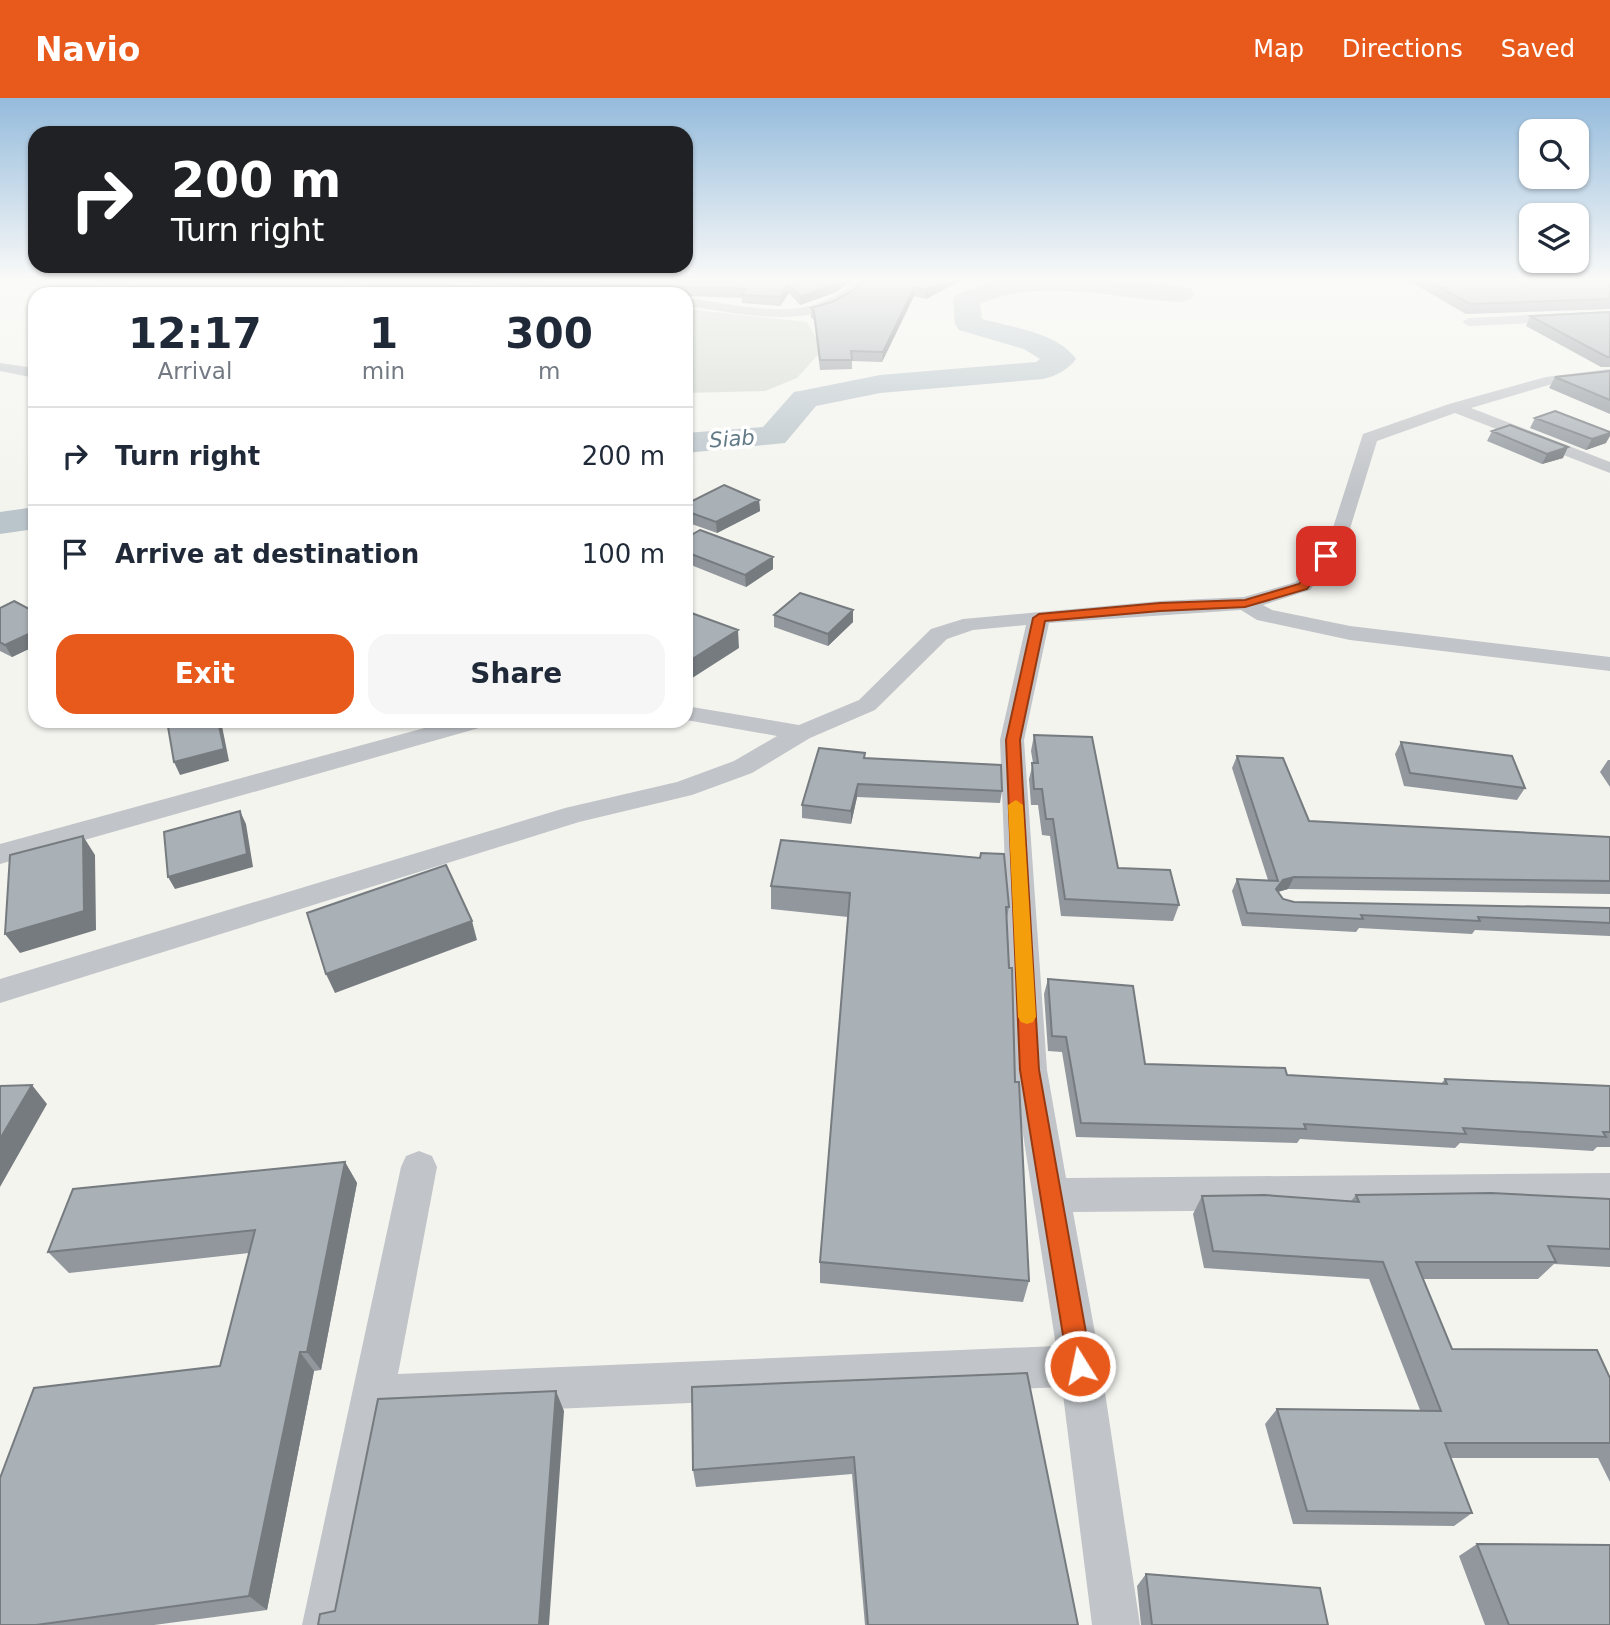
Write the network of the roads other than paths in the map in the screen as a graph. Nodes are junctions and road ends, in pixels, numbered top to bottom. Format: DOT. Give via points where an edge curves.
graph roads {
  1 [pos="0,368"];
  2 [pos="28,372"];
  3 [pos="1610,374"];
  4 [pos="1455,407"];
  5 [pos="1610,468"];
  6 [pos="1245,603"];
  7 [pos="1039,618"];
  8 [pos="1610,664"];
  9 [pos="693,714"];
  10 [pos="452,728"];
  11 [pos="801,733"];
  12 [pos="0,854"];
  13 [pos="0,991"];
  14 [pos="419,1167"];
  15 [pos="1610,1190"];
  16 [pos="1050,1195"];
  17 [pos="1080,1366"];
  18 [pos="372,1396"];
  19 [pos="326,1625"];
  20 [pos="1116,1625"];
  1 -- 2 [label="street"];
  3 -- 4 [label="street" via="1551,380"];
  4 -- 5 [label="street"];
  4 -- 6 [label="street" via="1369,438 1338,541 1303,586"];
  6 -- 7 [label="street"];
  6 -- 8 [label="street" via="1265,615 1350,633"];
  7 -- 11 [label="street" via="971,624 939,634 867,705"];
  7 -- 16 [label="street" via="1013,740 1030,1070"];
  9 -- 11 [label="street"];
  10 -- 12 [label="street"];
  11 -- 13 [label="street" via="743,767 683,789 574,814"];
  14 -- 18 [label="street"];
  15 -- 16 [label="street"];
  16 -- 17 [label="street"];
  17 -- 18 [label="street"];
  17 -- 20 [label="street"];
  18 -- 19 [label="street"];
}
